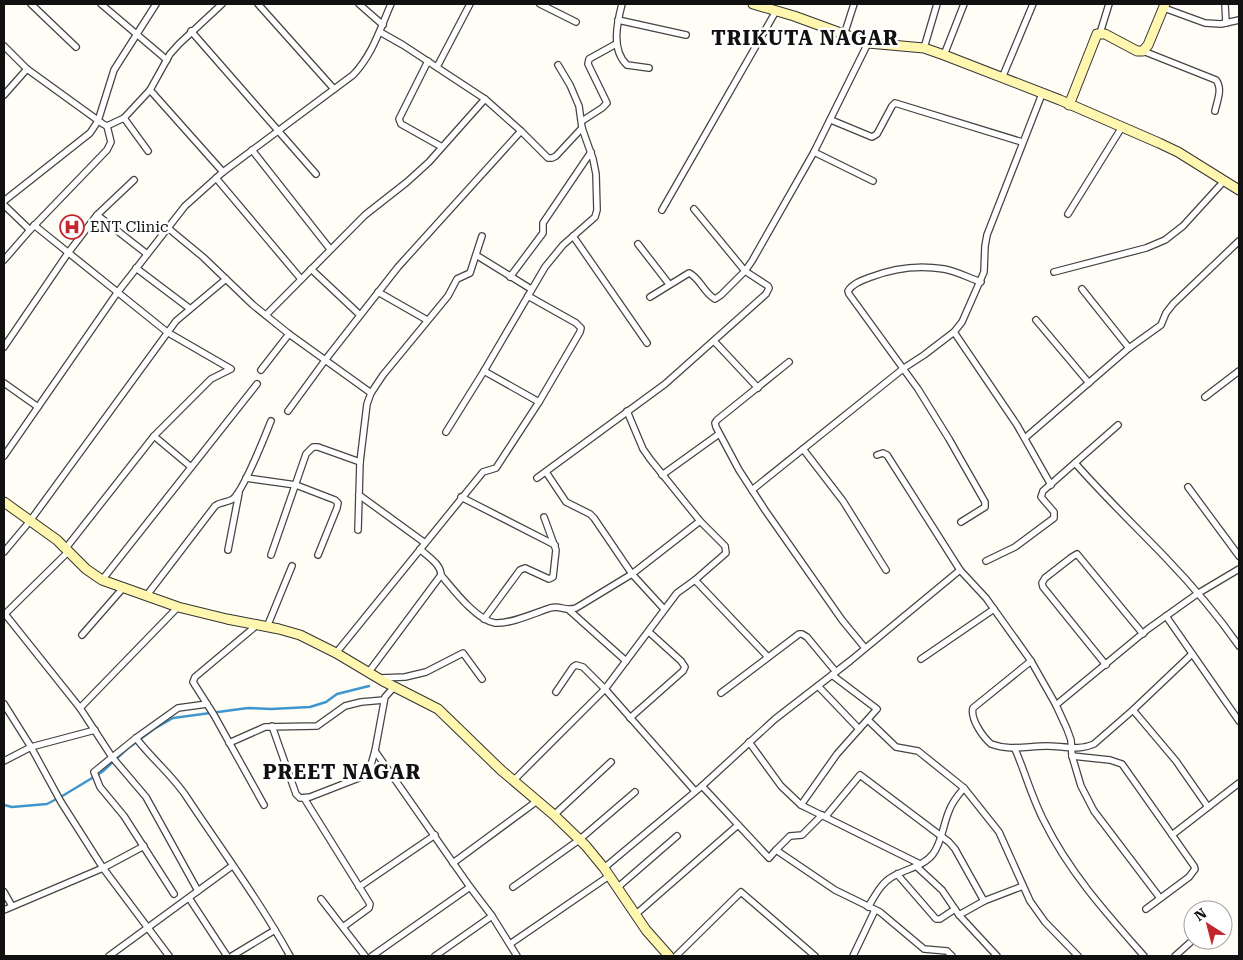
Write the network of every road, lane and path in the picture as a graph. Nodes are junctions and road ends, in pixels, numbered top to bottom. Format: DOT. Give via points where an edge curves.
graph roads {
  1 [pos="31,4"];
  2 [pos="101,4"];
  3 [pos="156,4"];
  4 [pos="222,4"];
  5 [pos="258,4"];
  6 [pos="359,4"];
  7 [pos="391,4"];
  8 [pos="470,4"];
  9 [pos="543,4"];
  10 [pos="622,4"];
  11 [pos="753,4"];
  12 [pos="854,4"];
  13 [pos="937,4"];
  14 [pos="964,4"];
  15 [pos="1032,4"];
  16 [pos="1109,4"];
  17 [pos="1225,4"];
  18 [pos="1164,6"];
  19 [pos="776,11"];
  20 [pos="618,20"];
  21 [pos="1239,20"];
  22 [pos="576,22"];
  23 [pos="1226,23"];
  24 [pos="383,25"];
  25 [pos="191,31"];
  26 [pos="380,32"];
  27 [pos="1100,33"];
  28 [pos="137,35"];
  29 [pos="686,35"];
  30 [pos="844,35"];
  31 [pos="868,42"];
  32 [pos="616,44"];
  33 [pos="4,46"];
  34 [pos="76,47"];
  35 [pos="924,48"];
  36 [pos="1143,51"];
  37 [pos="944,55"];
  38 [pos="167,60"];
  39 [pos="428,62"];
  40 [pos="558,65"];
  41 [pos="437,67"];
  42 [pos="649,68"];
  43 [pos="27,69"];
  44 [pos="1002,78"];
  45 [pos="334,89"];
  46 [pos="150,90"];
  47 [pos="1042,94"];
  48 [pos="4,95"];
  49 [pos="485,99"];
  50 [pos="1070,104"];
  51 [pos="1216,111"];
  52 [pos="124,118"];
  53 [pos="831,120"];
  54 [pos="98,121"];
  55 [pos="582,121"];
  56 [pos="107,126"];
  57 [pos="1122,127"];
  58 [pos="582,128"];
  59 [pos="278,131"];
  60 [pos="521,131"];
  61 [pos="1022,142"];
  62 [pos="442,147"];
  63 [pos="252,150"];
  64 [pos="148,151"];
  65 [pos="591,152"];
  66 [pos="814,152"];
  67 [pos="223,172"];
  68 [pos="316,174"];
  69 [pos="216,178"];
  70 [pos="134,180"];
  71 [pos="873,181"];
  72 [pos="1224,181"];
  73 [pos="1239,190"];
  74 [pos="4,201"];
  75 [pos="694,209"];
  76 [pos="662,210"];
  77 [pos="1068,214"];
  78 [pos="97,215"];
  79 [pos="32,228"];
  80 [pos="168,228"];
  81 [pos="482,236"];
  82 [pos="573,236"];
  83 [pos="1239,241"];
  84 [pos="638,244"];
  85 [pos="330,249"];
  86 [pos="68,253"];
  87 [pos="147,254"];
  88 [pos="476,255"];
  89 [pos="4,260"];
  90 [pos="136,268"];
  91 [pos="311,269"];
  92 [pos="745,271"];
  93 [pos="1054,272"];
  94 [pos="510,277"];
  95 [pos="226,279"];
  96 [pos="301,279"];
  97 [pos="981,282"];
  98 [pos="669,284"];
  99 [pos="531,289"];
  100 [pos="1082,289"];
  101 [pos="117,292"];
  102 [pos="378,292"];
  103 [pos="528,296"];
  104 [pos="650,297"];
  105 [pos="189,308"];
  106 [pos="266,315"];
  107 [pos="360,315"];
  108 [pos="427,320"];
  109 [pos="1036,320"];
  110 [pos="167,332"];
  111 [pos="954,332"];
  112 [pos="288,334"];
  113 [pos="714,341"];
  114 [pos="647,343"];
  115 [pos="4,347"];
  116 [pos="1129,348"];
  117 [pos="326,359"];
  118 [pos="788,362"];
  119 [pos="904,368"];
  120 [pos="261,370"];
  121 [pos="484,371"];
  122 [pos="1239,371"];
  123 [pos="1089,382"];
  124 [pos="4,384"];
  125 [pos="257,384"];
  126 [pos="758,388"];
  127 [pos="371,393"];
  128 [pos="1205,397"];
  129 [pos="539,402"];
  130 [pos="38,407"];
  131 [pos="288,411"];
  132 [pos="627,411"];
  133 [pos="272,421"];
  134 [pos="1118,424"];
  135 [pos="446,432"];
  136 [pos="720,434"];
  137 [pos="154,436"];
  138 [pos="1025,438"];
  139 [pos="803,449"];
  140 [pos="877,455"];
  141 [pos="4,456"];
  142 [pos="360,462"];
  143 [pos="1075,463"];
  144 [pos="191,466"];
  145 [pos="546,472"];
  146 [pos="662,475"];
  147 [pos="246,478"];
  148 [pos="537,478"];
  149 [pos="1051,484"];
  150 [pos="296,485"];
  151 [pos="1188,487"];
  152 [pos="240,488"];
  153 [pos="752,490"];
  154 [pos="359,495"];
  155 [pos="461,497"];
  156 [pos="4,502"];
  157 [pos="544,517"];
  158 [pos="30,521"];
  159 [pos="700,521"];
  160 [pos="961,522"];
  161 [pos="358,530"];
  162 [pos="424,543"];
  163 [pos="555,545"];
  164 [pos="67,549"];
  165 [pos="420,549"];
  166 [pos="228,550"];
  167 [pos="4,552"];
  168 [pos="1239,554"];
  169 [pos="270,555"];
  170 [pos="318,555"];
  171 [pos="986,561"];
  172 [pos="292,566"];
  173 [pos="886,570"];
  174 [pos="960,570"];
  175 [pos="1239,570"];
  176 [pos="632,574"];
  177 [pos="441,576"];
  178 [pos="102,580"];
  179 [pos="695,580"];
  180 [pos="123,588"];
  181 [pos="1197,594"];
  182 [pos="147,595"];
  183 [pos="178,607"];
  184 [pos="664,609"];
  185 [pos="994,609"];
  186 [pos="569,610"];
  187 [pos="4,615"];
  188 [pos="1166,616"];
  189 [pos="484,619"];
  190 [pos="257,625"];
  191 [pos="267,627"];
  192 [pos="649,632"];
  193 [pos="1143,634"];
  194 [pos="82,635"];
  195 [pos="1239,646"];
  196 [pos="865,648"];
  197 [pos="336,653"];
  198 [pos="1192,654"];
  199 [pos="768,657"];
  200 [pos="921,659"];
  201 [pos="1031,660"];
  202 [pos="626,661"];
  203 [pos="1106,665"];
  204 [pos="368,672"];
  205 [pos="834,674"];
  206 [pos="482,678"];
  207 [pos="386,682"];
  208 [pos="818,686"];
  209 [pos="605,690"];
  210 [pos="556,692"];
  211 [pos="721,693"];
  212 [pos="384,700"];
  213 [pos="4,704"];
  214 [pos="208,705"];
  215 [pos="1056,705"];
  216 [pos="80,708"];
  217 [pos="1133,710"];
  218 [pos="630,718"];
  219 [pos="868,720"];
  220 [pos="1239,721"];
  221 [pos="272,726"];
  222 [pos="859,729"];
  223 [pos="94,730"];
  224 [pos="137,738"];
  225 [pos="750,742"];
  226 [pos="229,743"];
  227 [pos="31,746"];
  228 [pos="1072,748"];
  229 [pos="1016,749"];
  230 [pos="375,751"];
  231 [pos="1072,756"];
  232 [pos="113,758"];
  233 [pos="4,761"];
  234 [pos="611,762"];
  235 [pos="513,781"];
  236 [pos="1239,783"];
  237 [pos="702,786"];
  238 [pos="964,788"];
  239 [pos="695,791"];
  240 [pos="635,792"];
  241 [pos="304,798"];
  242 [pos="537,801"];
  243 [pos="264,805"];
  244 [pos="801,805"];
  245 [pos="1208,807"];
  246 [pos="554,815"];
  247 [pos="824,815"];
  248 [pos="738,825"];
  249 [pos="435,835"];
  250 [pos="1172,835"];
  251 [pos="677,836"];
  252 [pos="942,836"];
  253 [pos="579,840"];
  254 [pos="144,846"];
  255 [pos="776,850"];
  256 [pos="453,863"];
  257 [pos="918,865"];
  258 [pos="232,866"];
  259 [pos="103,868"];
  260 [pos="606,872"];
  261 [pos="897,874"];
  262 [pos="359,886"];
  263 [pos="1023,886"];
  264 [pos="470,887"];
  265 [pos="513,887"];
  266 [pos="617,888"];
  267 [pos="198,891"];
  268 [pos="4,892"];
  269 [pos="174,894"];
  270 [pos="189,898"];
  271 [pos="1160,898"];
  272 [pos="321,899"];
  273 [pos="984,901"];
  274 [pos="12,906"];
  275 [pos="868,907"];
  276 [pos="1146,908"];
  277 [pos="955,909"];
  278 [pos="4,910"];
  279 [pos="875,910"];
  280 [pos="635,915"];
  281 [pos="959,915"];
  282 [pos="492,916"];
  283 [pos="343,927"];
  284 [pos="147,928"];
  285 [pos="275,930"];
  286 [pos="510,944"];
  287 [pos="924,953"];
  288 [pos="665,955"];
  289 [pos="109,956"];
  290 [pos="169,956"];
  291 [pos="227,956"];
  292 [pos="232,956"];
  293 [pos="290,956"];
  294 [pos="365,956"];
  295 [pos="372,956"];
  296 [pos="435,956"];
  297 [pos="517,956"];
  298 [pos="676,956"];
  299 [pos="815,956"];
  300 [pos="853,956"];
  301 [pos="952,956"];
  302 [pos="998,956"];
  303 [pos="1078,956"];
  304 [pos="1144,956"];
  1 -- 34 [label="street"];
  2 -- 28 [label="street"];
  3 -- 28 [label="street"];
  4 -- 25 [label="street"];
  5 -- 45 [label="street"];
  6 -- 24 [label="street"];
  7 -- 24 [label="street"];
  8 -- 41 [label="street"];
  9 -- 22 [label="street"];
  10 -- 20 [label="street"];
  11 -- 19 [label="street"];
  12 -- 30 [label="street"];
  13 -- 35 [label="street"];
  14 -- 37 [label="street"];
  15 -- 44 [label="street"];
  16 -- 27 [label="street"];
  17 -- 23 [label="street"];
  18 -- 23 [label="street" via="1205,23"];
  18 -- 36 [label="street"];
  19 -- 30 [label="street"];
  19 -- 76 [label="street"];
  20 -- 29 [label="street"];
  20 -- 32 [label="street"];
  21 -- 23 [label="street"];
  24 -- 26 [label="street"];
  25 -- 38 [label="street"];
  25 -- 59 [label="street"];
  26 -- 39 [label="street"];
  26 -- 45 [label="street" via="361,67"];
  27 -- 36 [label="street"];
  27 -- 50 [label="street" via="1096,36"];
  28 -- 38 [label="street"];
  28 -- 54 [label="street" via="114,70"];
  30 -- 31 [label="street"];
  31 -- 35 [label="street"];
  31 -- 53 [label="street"];
  32 -- 42 [label="street" via="627,65"];
  32 -- 55 [label="street" via="589,59 588,64 607,103"];
  33 -- 43 [label="street"];
  35 -- 37 [label="street"];
  36 -- 51 [label="street" via="1216,80 1220,85"];
  37 -- 44 [label="street"];
  38 -- 46 [label="street"];
  39 -- 41 [label="street"];
  39 -- 62 [label="street" via="399,119 402,124"];
  40 -- 55 [label="street" via="574,95"];
  41 -- 49 [label="street"];
  43 -- 48 [label="street"];
  43 -- 54 [label="street"];
  44 -- 47 [label="street"];
  45 -- 59 [label="street"];
  46 -- 52 [label="street"];
  46 -- 67 [label="street"];
  47 -- 50 [label="street"];
  47 -- 61 [label="street"];
  49 -- 60 [label="street"];
  49 -- 62 [label="street"];
  50 -- 57 [label="street"];
  52 -- 56 [label="street"];
  52 -- 64 [label="street"];
  53 -- 61 [label="street" via="872,137 895,103"];
  53 -- 66 [label="street"];
  54 -- 56 [label="street"];
  54 -- 74 [label="street" via="90,133"];
  55 -- 58 [label="street"];
  56 -- 79 [label="street" via="111,142 107,150"];
  57 -- 72 [label="street" via="1159,143"];
  57 -- 77 [label="street"];
  58 -- 60 [label="street" via="552,158 548,158"];
  58 -- 65 [label="street"];
  59 -- 63 [label="street"];
  59 -- 68 [label="street"];
  60 -- 102 [label="street"];
  61 -- 97 [label="street" via="987,235"];
  62 -- 85 [label="street" via="418,173 365,215"];
  63 -- 67 [label="street"];
  63 -- 85 [label="street"];
  65 -- 82 [label="street" via="596,174 597,210 595,217"];
  65 -- 94 [label="street" via="543,223 543,233"];
  66 -- 71 [label="street"];
  66 -- 92 [label="street"];
  67 -- 69 [label="street"];
  69 -- 80 [label="street" via="185,206"];
  69 -- 96 [label="street"];
  70 -- 78 [label="street"];
  72 -- 73 [label="street"];
  72 -- 93 [label="street" via="1183,226 1165,240"];
  74 -- 79 [label="street"];
  75 -- 92 [label="street"];
  78 -- 86 [label="street"];
  78 -- 87 [label="street"];
  79 -- 86 [label="street"];
  79 -- 89 [label="street"];
  80 -- 87 [label="street"];
  80 -- 95 [label="street"];
  81 -- 88 [label="street"];
  82 -- 99 [label="street" via="562,244"];
  82 -- 114 [label="street"];
  83 -- 116 [label="street" via="1173,304 1161,324"];
  84 -- 98 [label="street"];
  85 -- 91 [label="street"];
  86 -- 101 [label="street"];
  86 -- 115 [label="street"];
  87 -- 90 [label="street"];
  88 -- 94 [label="street"];
  88 -- 108 [label="street" via="470,272 457,279 448,296"];
  90 -- 101 [label="street"];
  90 -- 105 [label="street"];
  91 -- 96 [label="street"];
  91 -- 107 [label="street"];
  92 -- 98 [label="street" via="715,298 689,273"];
  92 -- 113 [label="street" via="766,285 768,290"];
  94 -- 99 [label="street"];
  95 -- 105 [label="street"];
  95 -- 106 [label="street"];
  96 -- 106 [label="street"];
  97 -- 111 [label="street"];
  97 -- 119 [label="street" via="945,269 920,268 888,271 850,287 849,294"];
  98 -- 104 [label="street"];
  99 -- 103 [label="street"];
  100 -- 116 [label="street"];
  101 -- 110 [label="street"];
  101 -- 130 [label="street"];
  102 -- 107 [label="street"];
  102 -- 108 [label="street"];
  103 -- 121 [label="street"];
  103 -- 129 [label="street" via="581,328"];
  105 -- 110 [label="street"];
  106 -- 112 [label="street"];
  107 -- 117 [label="street"];
  108 -- 127 [label="street"];
  109 -- 123 [label="street"];
  110 -- 137 [label="street" via="231,369 211,379"];
  110 -- 158 [label="street"];
  111 -- 119 [label="street"];
  111 -- 138 [label="street"];
  112 -- 117 [label="street"];
  112 -- 120 [label="street"];
  113 -- 126 [label="street"];
  113 -- 132 [label="street" via="666,384"];
  116 -- 123 [label="street"];
  117 -- 127 [label="street"];
  117 -- 131 [label="street"];
  118 -- 126 [label="street"];
  119 -- 139 [label="street"];
  119 -- 160 [label="street" via="950,439 985,502 985,507"];
  121 -- 129 [label="street"];
  121 -- 135 [label="street"];
  122 -- 128 [label="street"];
  123 -- 138 [label="street"];
  124 -- 130 [label="street"];
  125 -- 144 [label="street"];
  126 -- 136 [label="street" via="717,420 715,423"];
  127 -- 142 [label="street"];
  129 -- 155 [label="street" via="496,468 483,472"];
  130 -- 141 [label="street"];
  132 -- 145 [label="street"];
  132 -- 146 [label="street" via="643,449"];
  133 -- 147 [label="street"];
  134 -- 143 [label="street"];
  136 -- 146 [label="street"];
  136 -- 153 [label="street"];
  137 -- 144 [label="street"];
  137 -- 164 [label="street"];
  138 -- 149 [label="street"];
  139 -- 153 [label="street"];
  139 -- 173 [label="street" via="843,500"];
  140 -- 174 [label="street" via="886,455"];
  142 -- 150 [label="street" via="313,447 306,454"];
  142 -- 154 [label="street"];
  143 -- 149 [label="street"];
  143 -- 181 [label="street"];
  144 -- 178 [label="street"];
  145 -- 148 [label="street"];
  145 -- 176 [label="street" via="566,502 594,518"];
  146 -- 159 [label="street"];
  147 -- 150 [label="street"];
  147 -- 152 [label="street"];
  149 -- 171 [label="street" via="1043,491 1042,497 1054,512 1054,518 1015,547"];
  150 -- 169 [label="street"];
  150 -- 170 [label="street" via="332,498 338,504"];
  151 -- 168 [label="street"];
  152 -- 166 [label="street"];
  152 -- 182 [label="street" via="231,500 212,509"];
  153 -- 196 [label="street"];
  154 -- 161 [label="street"];
  154 -- 162 [label="street"];
  155 -- 162 [label="street"];
  155 -- 163 [label="street"];
  156 -- 158 [label="street"];
  157 -- 163 [label="street"];
  158 -- 164 [label="street"];
  158 -- 167 [label="street"];
  159 -- 176 [label="street"];
  159 -- 179 [label="street" via="726,550"];
  162 -- 165 [label="street"];
  163 -- 189 [label="street" via="553,577 549,579 525,568 520,570"];
  164 -- 178 [label="street"];
  164 -- 187 [label="street"];
  165 -- 177 [label="street" via="438,566"];
  165 -- 197 [label="street"];
  172 -- 191 [label="street"];
  174 -- 185 [label="street"];
  174 -- 196 [label="street"];
  175 -- 181 [label="street"];
  176 -- 184 [label="street"];
  176 -- 186 [label="street"];
  177 -- 189 [label="street"];
  177 -- 204 [label="street"];
  178 -- 180 [label="street"];
  179 -- 184 [label="street" via="676,593"];
  179 -- 199 [label="street"];
  180 -- 182 [label="street"];
  180 -- 194 [label="street"];
  181 -- 188 [label="street"];
  181 -- 195 [label="street"];
  182 -- 183 [label="street"];
  183 -- 190 [label="street"];
  183 -- 216 [label="street"];
  184 -- 192 [label="street"];
  185 -- 200 [label="street"];
  185 -- 201 [label="street"];
  186 -- 189 [label="street" via="554,607 501,623"];
  186 -- 202 [label="street"];
  187 -- 216 [label="street"];
  188 -- 193 [label="street"];
  188 -- 198 [label="street"];
  190 -- 191 [label="street"];
  190 -- 214 [label="street" via="193,679"];
  191 -- 197 [label="street" via="300,635"];
  192 -- 202 [label="street"];
  192 -- 218 [label="street" via="685,667"];
  193 -- 203 [label="street"];
  193 -- 203 [label="street" via="1077,554 1045,578 1042,583 1045,590"];
  196 -- 205 [label="street"];
  197 -- 204 [label="street"];
  198 -- 217 [label="street"];
  198 -- 220 [label="street"];
  199 -- 205 [label="street" via="794,636 802,634"];
  199 -- 211 [label="street"];
  201 -- 215 [label="street"];
  201 -- 229 [label="street" via="978,702 972,712 991,744"];
  202 -- 209 [label="street"];
  203 -- 215 [label="street"];
  204 -- 207 [label="street"];
  205 -- 208 [label="street"];
  205 -- 219 [label="street" via="877,709"];
  206 -- 207 [label="street" via="463,652 426,672"];
  207 -- 212 [label="street" via="388,692"];
  207 -- 235 [label="street" via="447,716"];
  208 -- 222 [label="street"];
  208 -- 225 [label="street"];
  209 -- 210 [label="street" via="583,667 576,665"];
  209 -- 218 [label="street"];
  209 -- 235 [label="street"];
  212 -- 221 [label="street" via="345,706 317,726"];
  212 -- 230 [label="street"];
  213 -- 227 [label="street"];
  214 -- 224 [label="street" via="178,708"];
  214 -- 226 [label="street"];
  215 -- 228 [label="street"];
  216 -- 223 [label="street"];
  217 -- 228 [label="street" via="1094,744"];
  217 -- 245 [label="street"];
  218 -- 239 [label="street"];
  219 -- 222 [label="street"];
  219 -- 238 [label="street" via="896,747 918,751"];
  221 -- 226 [label="street" via="257,729"];
  221 -- 241 [label="street" via="296,794"];
  222 -- 244 [label="street"];
  223 -- 227 [label="street"];
  223 -- 232 [label="street"];
  224 -- 232 [label="street"];
  224 -- 258 [label="street" via="185,795"];
  225 -- 237 [label="street"];
  225 -- 244 [label="street" via="781,786"];
  226 -- 243 [label="street"];
  227 -- 233 [label="street"];
  227 -- 259 [label="street" via="61,802"];
  228 -- 229 [label="street"];
  228 -- 231 [label="street"];
  229 -- 304 [label="street" via="1044,821 1077,876"];
  230 -- 241 [label="street" via="364,776"];
  230 -- 249 [label="street"];
  231 -- 250 [label="street" via="1122,764"];
  231 -- 271 [label="street" via="1081,786 1094,811"];
  232 -- 254 [label="street" via="94,774 102,790"];
  232 -- 267 [label="street" via="146,797"];
  234 -- 246 [label="street"];
  235 -- 242 [label="street"];
  236 -- 245 [label="street"];
  237 -- 239 [label="street"];
  237 -- 248 [label="street"];
  238 -- 252 [label="street" via="950,809"];
  238 -- 263 [label="street" via="999,832"];
  239 -- 260 [label="street"];
  240 -- 253 [label="street"];
  241 -- 262 [label="street"];
  242 -- 246 [label="street"];
  242 -- 256 [label="street"];
  244 -- 247 [label="street"];
  245 -- 250 [label="street"];
  246 -- 253 [label="street"];
  247 -- 252 [label="street" via="860,775"];
  247 -- 255 [label="street" via="802,835 790,836"];
  247 -- 257 [label="street"];
  248 -- 255 [label="street" via="769,858"];
  248 -- 280 [label="street"];
  249 -- 256 [label="street"];
  249 -- 262 [label="street"];
  250 -- 271 [label="street" via="1195,869"];
  251 -- 266 [label="street"];
  252 -- 257 [label="street" via="934,853"];
  252 -- 273 [label="street" via="955,849"];
  253 -- 260 [label="street"];
  253 -- 265 [label="street"];
  254 -- 259 [label="street"];
  254 -- 269 [label="street"];
  255 -- 275 [label="street" via="835,890"];
  256 -- 264 [label="street"];
  257 -- 261 [label="street"];
  257 -- 277 [label="street"];
  258 -- 267 [label="street"];
  258 -- 285 [label="street"];
  259 -- 274 [label="street"];
  259 -- 284 [label="street"];
  260 -- 266 [label="street"];
  260 -- 286 [label="street"];
  261 -- 275 [label="street" via="885,882"];
  261 -- 277 [label="street" via="936,919"];
  262 -- 283 [label="street" via="370,904 369,908"];
  263 -- 273 [label="street"];
  263 -- 303 [label="street" via="1036,912"];
  264 -- 282 [label="street"];
  264 -- 295 [label="street"];
  266 -- 280 [label="street"];
  267 -- 270 [label="street"];
  268 -- 274 [label="street"];
  270 -- 284 [label="street"];
  270 -- 291 [label="street"];
  271 -- 276 [label="street"];
  272 -- 283 [label="street"];
  273 -- 281 [label="street"];
  274 -- 278 [label="street"];
  275 -- 279 [label="street"];
  277 -- 281 [label="street"];
  279 -- 287 [label="street"];
  279 -- 300 [label="street"];
  280 -- 288 [label="street"];
  281 -- 302 [label="street"];
  282 -- 286 [label="street"];
  282 -- 296 [label="street"];
  283 -- 294 [label="street"];
  284 -- 289 [label="street"];
  284 -- 290 [label="street"];
  285 -- 292 [label="street"];
  285 -- 293 [label="street"];
  286 -- 297 [label="street"];
  287 -- 301 [label="street" via="947,952"];
  298 -- 299 [label="street" via="741,892"];
}
